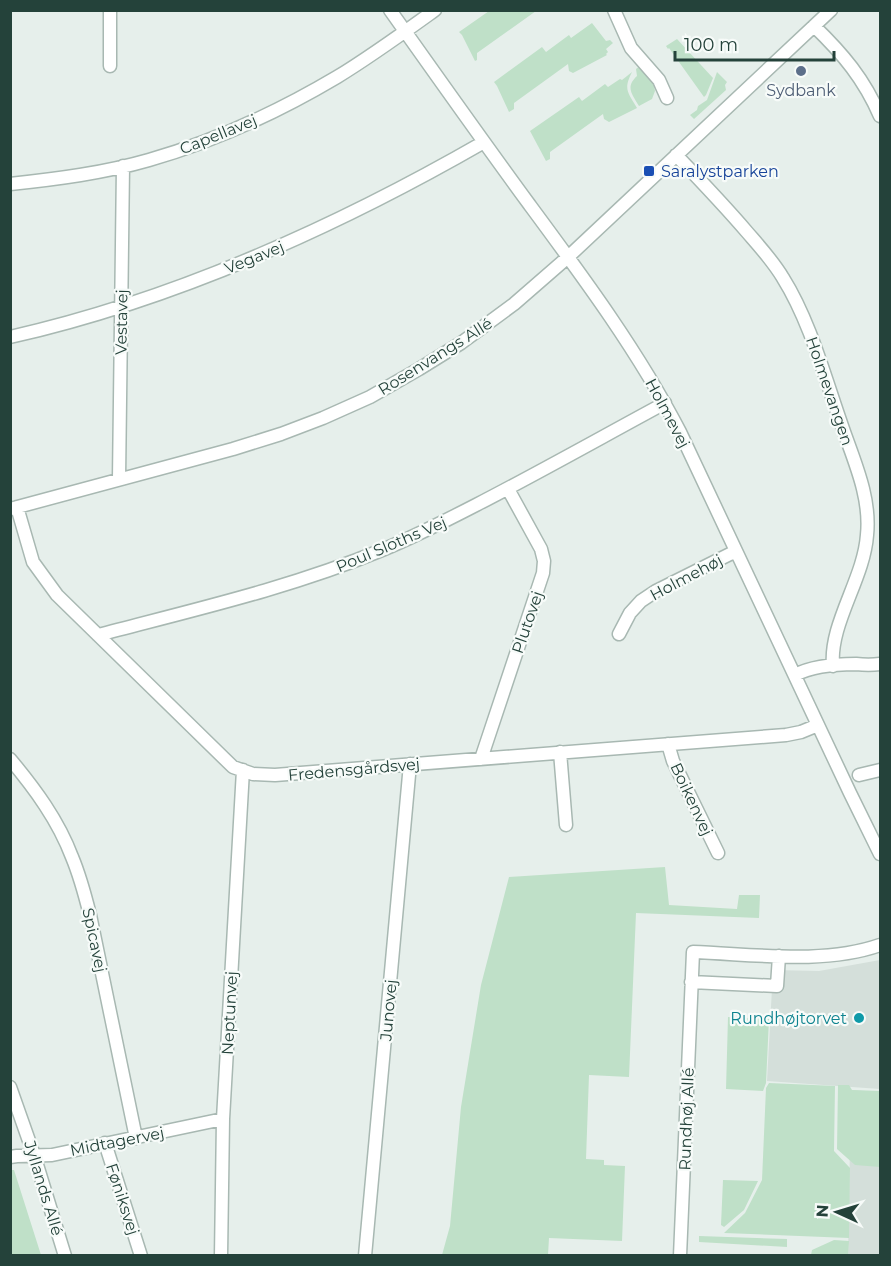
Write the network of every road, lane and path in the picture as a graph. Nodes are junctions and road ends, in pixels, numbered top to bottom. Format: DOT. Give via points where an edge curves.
graph roads {
  1 [pos="110,10"];
  2 [pos="390,10"];
  3 [pos="435,10"];
  4 [pos="614,10"];
  5 [pos="831,10"];
  6 [pos="814,26"];
  7 [pos="405,32"];
  8 [pos="110,66"];
  9 [pos="667,98"];
  10 [pos="880,116"];
  11 [pos="484,142"];
  12 [pos="676,155"];
  13 [pos="123,166"];
  14 [pos="10,184"];
  15 [pos="568,256"];
  16 [pos="121,306"];
  17 [pos="10,337"];
  18 [pos="665,403"];
  19 [pos="120,479"];
  20 [pos="508,489"];
  21 [pos="14,508"];
  22 [pos="736,551"];
  23 [pos="619,634"];
  24 [pos="98,635"];
  25 [pos="880,664"];
  26 [pos="833,666"];
  27 [pos="795,675"];
  28 [pos="818,725"];
  29 [pos="668,744"];
  30 [pos="560,752"];
  31 [pos="10,759"];
  32 [pos="481,759"];
  33 [pos="410,764"];
  34 [pos="243,770"];
  35 [pos="880,770"];
  36 [pos="859,775"];
  37 [pos="566,825"];
  38 [pos="718,853"];
  39 [pos="880,854"];
  40 [pos="880,945"];
  41 [pos="778,956"];
  42 [pos="691,982"];
  43 [pos="10,1087"];
  44 [pos="223,1119"];
  45 [pos="136,1138"];
  46 [pos="105,1143"];
  47 [pos="34,1155"];
  48 [pos="10,1157"];
  49 [pos="65,1256"];
  50 [pos="141,1256"];
  51 [pos="221,1256"];
  52 [pos="365,1256"];
  53 [pos="680,1256"];
  1 -- 8 [label="street"];
  2 -- 7 [label="street, Holmevej"];
  3 -- 7 [label="street, Capellavej"];
  4 -- 9 [label="street" via="631,48 659,80"];
  5 -- 6 [label="street, Rosenvangs Allé"];
  6 -- 10 [label="street" via="865,84"];
  6 -- 12 [label="street, Rosenvangs Allé"];
  7 -- 11 [label="street, Holmevej"];
  7 -- 13 [label="street, Capellavej" via="337,77 276,110 188,147"];
  11 -- 15 [label="street, Holmevej"];
  11 -- 16 [label="street, Vegavej" via="403,187 264,254"];
  12 -- 15 [label="street, Rosenvangs Allé"];
  12 -- 26 [label="street, Holmevangen" via="768,256 783,278 804,318 861,482 868,518 867,537 836,635"];
  13 -- 14 [label="street, Capellavej"];
  13 -- 16 [label="street, Vestavej"];
  15 -- 18 [label="street, Holmevej"];
  15 -- 19 [label="street, Rosenvangs Allé" via="514,304 461,343 370,396 281,434"];
  16 -- 17 [label="street, Vegavej"];
  16 -- 19 [label="street, Vestavej"];
  18 -- 20 [label="street, Poul Sloths Vej"];
  18 -- 22 [label="street, Holmevej"];
  19 -- 21 [label="street, Rosenvangs Allé"];
  20 -- 24 [label="street, Poul Sloths Vej" via="428,530 335,569"];
  20 -- 32 [label="street, Plutovej" via="541,549 543,573"];
  21 -- 24 [label="street, Fredensgårdsvej" via="33,562 57,595"];
  22 -- 23 [label="street, Holmehøj" via="641,601"];
  22 -- 27 [label="street, Holmevej"];
  24 -- 34 [label="street, Fredensgårdsvej" via="233,766"];
  25 -- 26 [label="street"];
  26 -- 27 [label="street"];
  27 -- 28 [label="street, Holmevej"];
  28 -- 29 [label="street, Fredensgårdsvej" via="786,735"];
  28 -- 39 [label="street, Holmevej"];
  29 -- 30 [label="street, Fredensgårdsvej"];
  29 -- 38 [label="street, Boikenvej"];
  30 -- 32 [label="street, Fredensgårdsvej"];
  30 -- 37 [label="street"];
  31 -- 45 [label="street, Spicavej" via="60,829 82,886"];
  32 -- 33 [label="street, Fredensgårdsvej"];
  33 -- 34 [label="street, Fredensgårdsvej" via="275,775"];
  33 -- 52 [label="street, Junovej"];
  34 -- 44 [label="street, Neptunvej"];
  35 -- 36 [label="street"];
  40 -- 41 [label="street, Rundhøj Allé" via="833,956"];
  41 -- 42 [label="street, Rundhøj Allé" via="693,952"];
  41 -- 42 [label="street" via="777,986"];
  42 -- 53 [label="street, Rundhøj Allé"];
  43 -- 47 [label="street, Jyllands Allé"];
  44 -- 45 [label="street, Midtagervej"];
  44 -- 51 [label="street, Neptunvej"];
  45 -- 46 [label="street, Midtagervej"];
  46 -- 47 [label="street, Midtagervej"];
  46 -- 50 [label="street, Føniksvej"];
  47 -- 48 [label="street, Midtagervej"];
  47 -- 49 [label="street, Jyllands Allé"];
}
